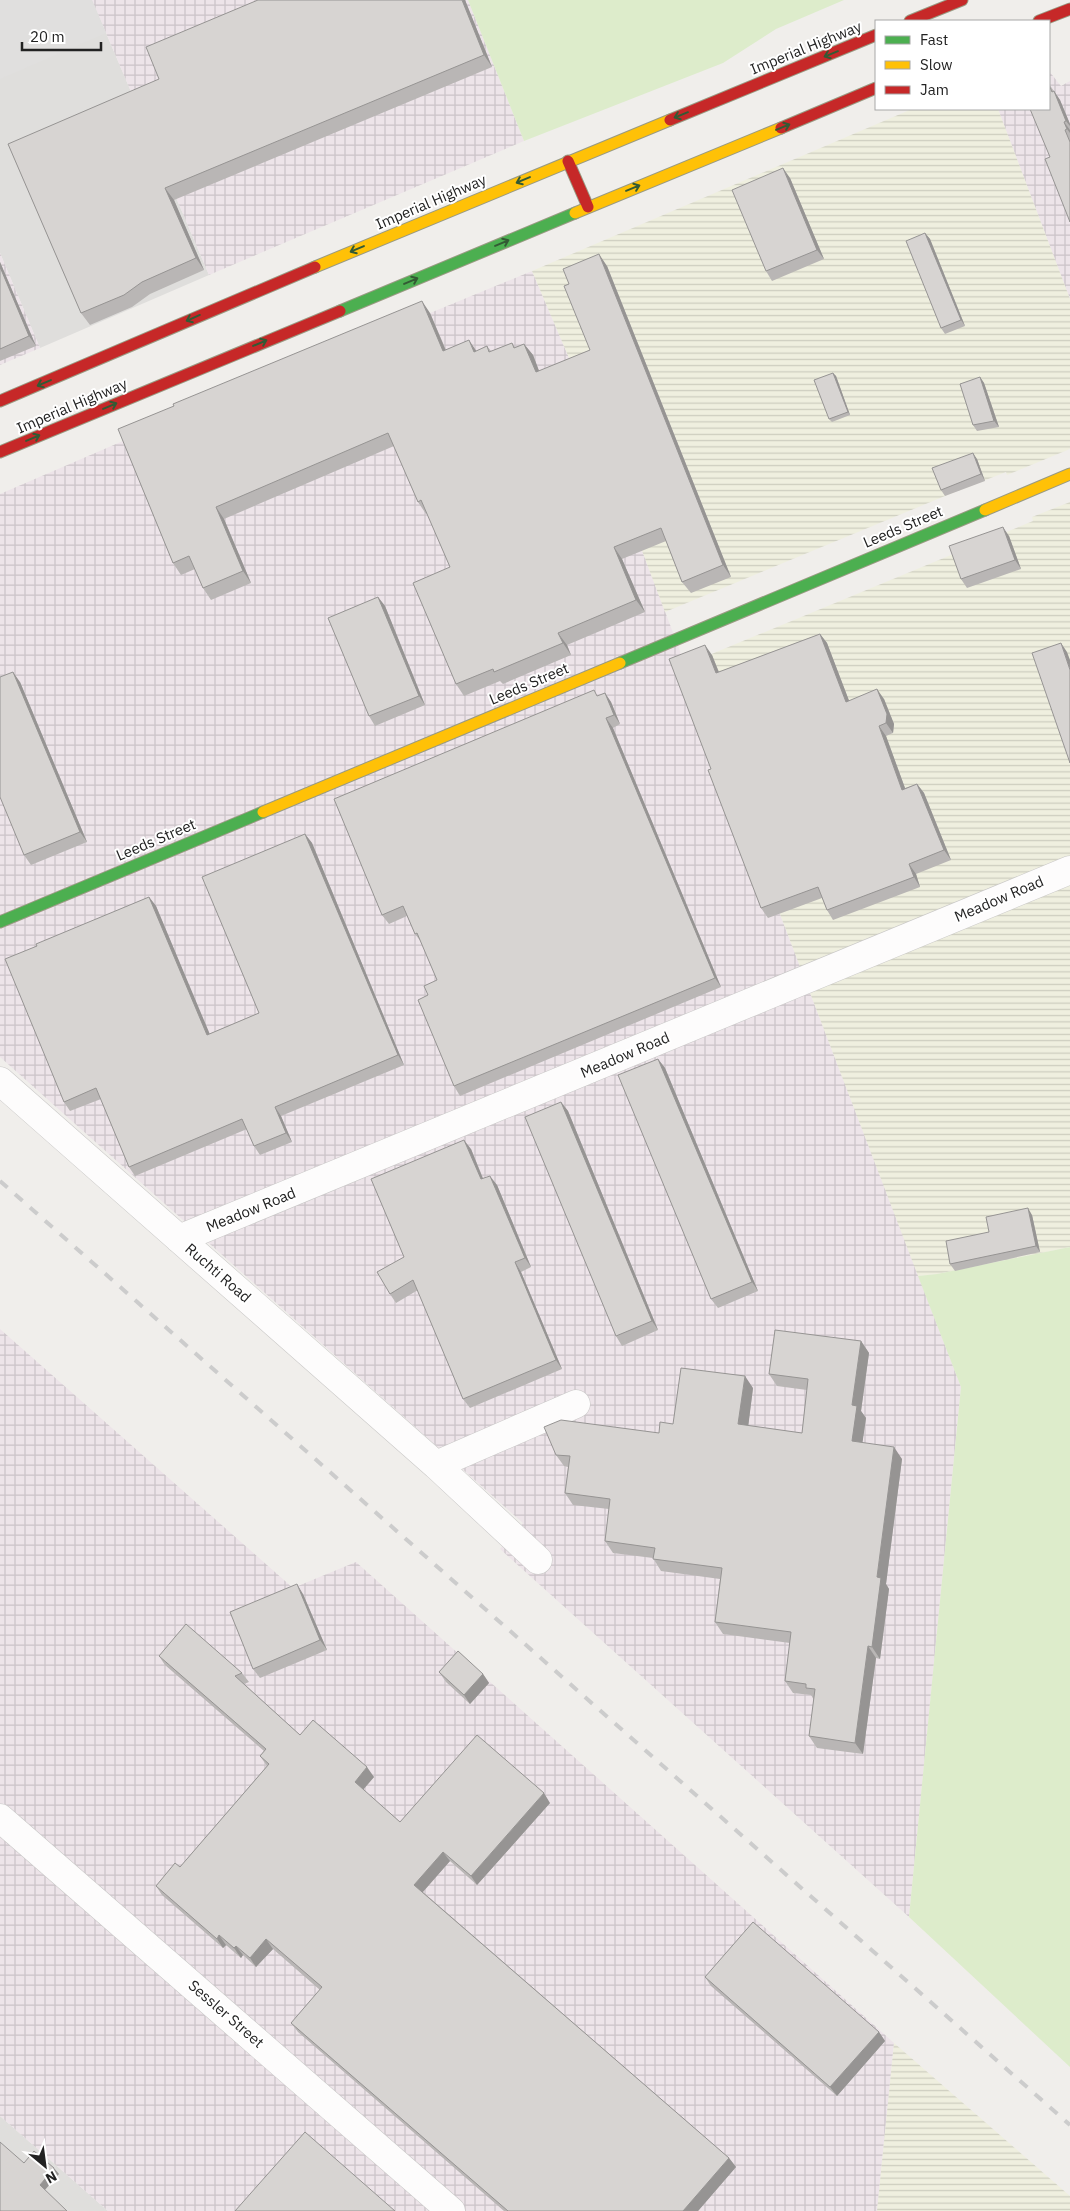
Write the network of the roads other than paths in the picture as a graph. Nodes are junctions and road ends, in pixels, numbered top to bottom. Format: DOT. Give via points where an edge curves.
graph roads {
  1 [pos="962,0"];
  2 [pos="1070,9"];
  3 [pos="912,20"];
  4 [pos="1042,20"];
  5 [pos="875,35"];
  6 [pos="875,88"];
  7 [pos="568,161"];
  8 [pos="588,207"];
  9 [pos="0,401"];
  10 [pos="0,452"];
  11 [pos="1070,474"];
  12 [pos="1070,870"];
  13 [pos="0,922"];
  14 [pos="0,1082"];
  15 [pos="179,1239"];
  16 [pos="576,1404"];
  17 [pos="436,1465"];
  18 [pos="538,1560"];
  19 [pos="0,1818"];
  20 [pos="451,2211"];
  1 -- 3 [label="main road"];
  2 -- 4 [label="main road"];
  5 -- 7 [label="main road, Imperial Highway, one-way"];
  8 -- 6 [label="main road, Imperial Highway, one-way"];
  7 -- 8 [label="main road"];
  7 -- 9 [label="main road, Imperial Highway, one-way"];
  10 -- 8 [label="main road, Imperial Highway, one-way"];
  11 -- 13 [label="main road, Leeds Street"];
  12 -- 15 [label="street, Meadow Road"];
  14 -- 15 [label="street, Ruchti Road"];
  15 -- 17 [label="street, Ruchti Road"];
  16 -- 17 [label="street"];
  17 -- 18 [label="street, Ruchti Road"];
  19 -- 20 [label="street, Sessler Street"];
}
